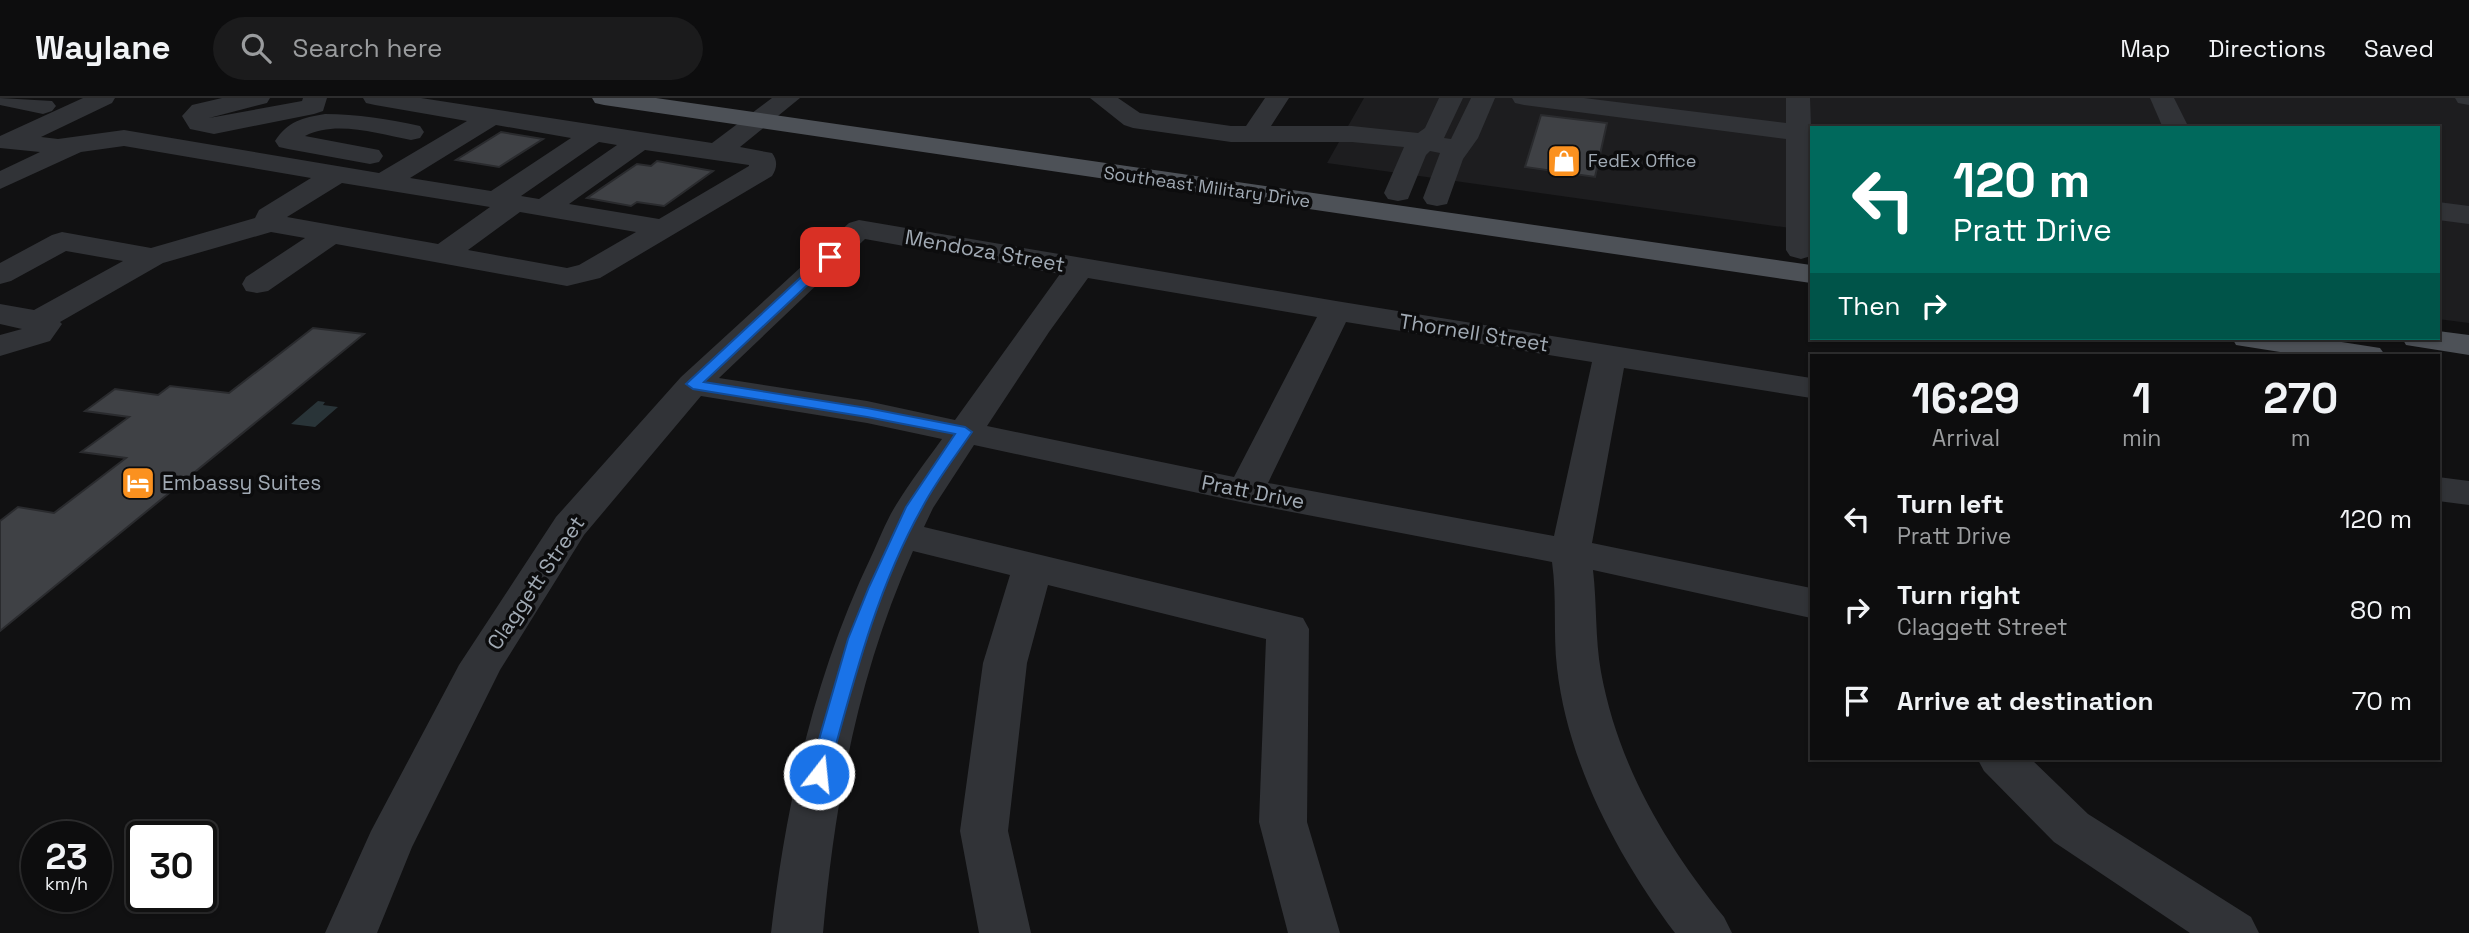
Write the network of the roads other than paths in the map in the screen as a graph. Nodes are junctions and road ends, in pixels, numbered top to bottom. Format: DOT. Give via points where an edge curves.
graph roads {
  1 [pos="0,98"];
  2 [pos="103,98"];
  3 [pos="315,98"];
  4 [pos="604,98"];
  5 [pos="735,98"];
  6 [pos="1451,98"];
  7 [pos="1483,98"];
  8 [pos="1798,98"];
  9 [pos="2162,98"];
  10 [pos="1541,99"];
  11 [pos="384,100"];
  12 [pos="52,102"];
  13 [pos="265,106"];
  14 [pos="1128,106"];
  15 [pos="481,108"];
  16 [pos="775,108"];
  17 [pos="1265,116"];
  18 [pos="431,121"];
  19 [pos="2175,126"];
  20 [pos="1805,133"];
  21 [pos="594,134"];
  22 [pos="4,137"];
  23 [pos="640,141"];
  24 [pos="1424,143"];
  25 [pos="72,147"];
  26 [pos="1458,148"];
  27 [pos="717,152"];
  28 [pos="220,155"];
  29 [pos="370,156"];
  30 [pos="337,174"];
  31 [pos="0,181"];
  32 [pos="383,182"];
  33 [pos="506,202"];
  34 [pos="1394,203"];
  35 [pos="544,208"];
  36 [pos="1433,209"];
  37 [pos="2440,211"];
  38 [pos="2469,215"];
  39 [pos="270,223"];
  40 [pos="663,228"];
  41 [pos="859,229"];
  42 [pos="330,234"];
  43 [pos="443,254"];
  44 [pos="152,257"];
  45 [pos="1808,259"];
  46 [pos="1080,268"];
  47 [pos="0,275"];
  48 [pos="257,284"];
  49 [pos="1336,311"];
  50 [pos="17,322"];
  51 [pos="2272,340"];
  52 [pos="2433,340"];
  53 [pos="2469,345"];
  54 [pos="0,346"];
  55 [pos="1609,354"];
  56 [pos="2362,354"];
  57 [pos="2440,365"];
  58 [pos="2469,370"];
  59 [pos="693,384"];
  60 [pos="1810,388"];
  61 [pos="965,432"];
  62 [pos="2440,489"];
  63 [pos="1245,491"];
  64 [pos="2469,494"];
  65 [pos="901,535"];
  66 [pos="1570,552"];
  67 [pos="1033,567"];
  68 [pos="1810,603"];
  69 [pos="2002,760"];
  70 [pos="351,933"];
  71 [pos="797,933"];
  72 [pos="1005,933"];
  73 [pos="1314,933"];
  74 [pos="1706,933"];
  75 [pos="2233,933"];
  1 -- 12 [label="street"];
  2 -- 22 [label="street"];
  3 -- 13 [label="street" via="314,106"];
  4 -- 16 [label="main road, Southeast Military Drive"];
  5 -- 16 [label="main road, Southeast Military Drive"];
  6 -- 24 [label="street" via="1436,131"];
  7 -- 26 [label="street"];
  8 -- 20 [label="street"];
  9 -- 19 [label="street"];
  10 -- 20 [label="street"];
  11 -- 18 [label="street" via="391,113"];
  12 -- 22 [label="street"];
  13 -- 28 [label="street" via="257,136"];
  14 -- 17 [label="street" via="1132,120 1231,134"];
  15 -- 18 [label="street"];
  15 -- 21 [label="street"];
  15 -- 32 [label="street"];
  16 -- 27 [label="street"];
  16 -- 34 [label="main road, Southeast Military Drive"];
  17 -- 24 [label="street" via="1288,132 1387,136"];
  18 -- 29 [label="street"];
  18 -- 29 [label="street" via="312,123 298,129 288,141"];
  20 -- 45 [label="street"];
  21 -- 23 [label="street"];
  21 -- 33 [label="street"];
  22 -- 25 [label="street"];
  23 -- 27 [label="street"];
  23 -- 35 [label="street"];
  24 -- 26 [label="street"];
  24 -- 34 [label="street" via="1414,152"];
  25 -- 28 [label="street" via="124,138"];
  25 -- 31 [label="street"];
  26 -- 36 [label="street" via="1450,158"];
  27 -- 40 [label="street" via="763,159 762,170"];
  28 -- 30 [label="street"];
  29 -- 30 [label="street"];
  30 -- 32 [label="street"];
  30 -- 39 [label="street" via="269,216"];
  32 -- 33 [label="street"];
  33 -- 35 [label="street"];
  33 -- 43 [label="street"];
  34 -- 36 [label="main road, Southeast Military Drive"];
  35 -- 40 [label="street"];
  36 -- 45 [label="main road, Southeast Military Drive"];
  37 -- 38 [label="street"];
  39 -- 42 [label="street"];
  39 -- 44 [label="street"];
  40 -- 43 [label="street" via="589,272 567,277"];
  41 -- 46 [label="street, Mendoza Street"];
  41 -- 59 [label="street, Claggett Street"];
  42 -- 43 [label="street"];
  42 -- 48 [label="street"];
  44 -- 47 [label="street" via="62,241"];
  44 -- 50 [label="street"];
  46 -- 49 [label="street, Thornell Street"];
  46 -- 61 [label="street, Mendoza Street"];
  49 -- 55 [label="street, Thornell Street"];
  49 -- 63 [label="street"];
  50 -- 54 [label="street" via="46,324 38,334"];
  51 -- 56 [label="main road"];
  52 -- 53 [label="main road"];
  55 -- 60 [label="street, Thornell Street"];
  55 -- 66 [label="street"];
  57 -- 58 [label="main road"];
  59 -- 61 [label="street, Pratt Drive"];
  59 -- 70 [label="street, Claggett Street" via="570,526 481,665 388,846"];
  61 -- 63 [label="street, Pratt Drive"];
  61 -- 65 [label="street, Mendoza Street" via="914,507"];
  62 -- 64 [label="street"];
  63 -- 66 [label="street, Pratt Drive"];
  65 -- 67 [label="street"];
  65 -- 71 [label="street, Mendoza Street" via="857,639 819,774"];
  66 -- 68 [label="street, Pratt Drive"];
  66 -- 74 [label="street" via="1579,668 1605,766 1646,849"];
  67 -- 72 [label="street" via="1004,663 984,831"];
  67 -- 73 [label="street" via="1288,629 1283,822"];
  69 -- 75 [label="street" via="2071,828"];
}
